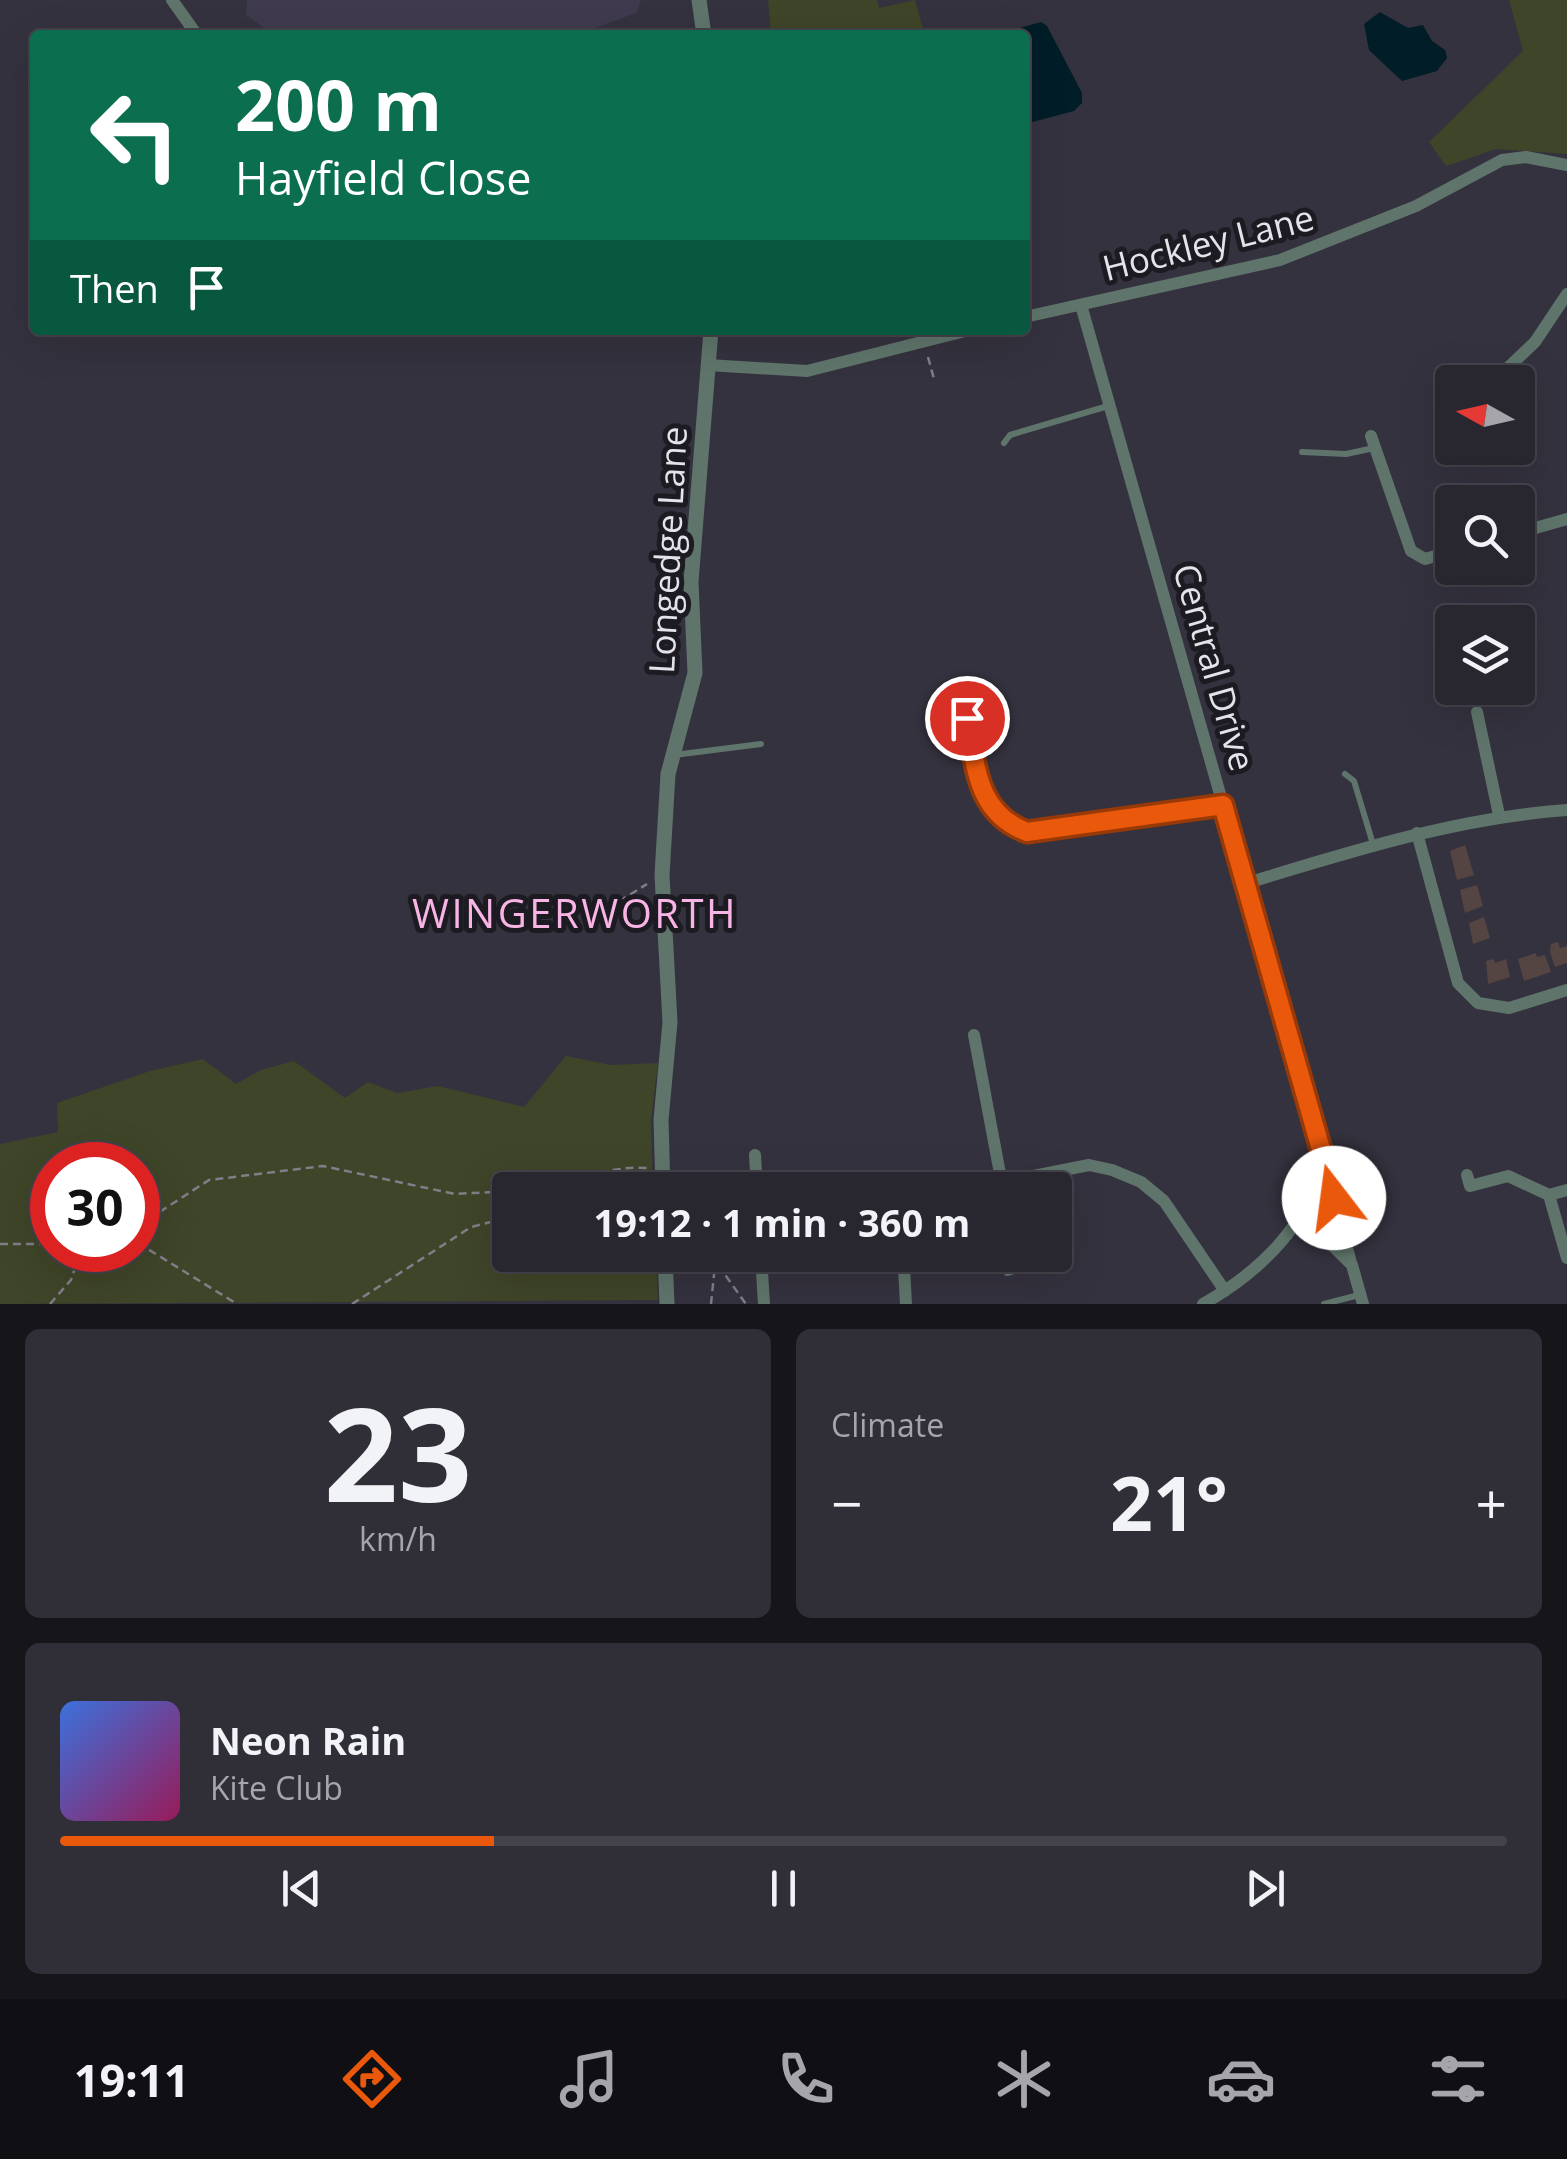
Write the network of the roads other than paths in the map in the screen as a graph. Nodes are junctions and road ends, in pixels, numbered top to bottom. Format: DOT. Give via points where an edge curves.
graph roads {
  1 [pos="172,0"];
  2 [pos="699,0"];
  3 [pos="193,30"];
  4 [pos="703,30"];
  5 [pos="1567,165"];
  6 [pos="1567,294"];
  7 [pos="1081,305"];
  8 [pos="1030,317"];
  9 [pos="711,335"];
  10 [pos="922,336"];
  11 [pos="1511,365"];
  12 [pos="708,366"];
  13 [pos="1109,406"];
  14 [pos="1373,442"];
  15 [pos="1004,443"];
  16 [pos="1302,452"];
  17 [pos="1567,519"];
  18 [pos="1535,528"];
  19 [pos="1435,556"];
  20 [pos="962,690"];
  21 [pos="1478,712"];
  22 [pos="760,744"];
  23 [pos="673,755"];
  24 [pos="1345,774"];
  25 [pos="1223,805"];
  26 [pos="1567,810"];
  27 [pos="1499,815"];
  28 [pos="1416,832"];
  29 [pos="1373,845"];
  30 [pos="1247,883"];
  31 [pos="1567,990"];
  32 [pos="974,1034"];
  33 [pos="755,1155"];
  34 [pos="662,1172"];
  35 [pos="756,1172"];
  36 [pos="1000,1172"];
  37 [pos="1048,1172"];
  38 [pos="1467,1175"];
  39 [pos="1320,1176"];
  40 [pos="1567,1190"];
  41 [pos="1549,1195"];
  42 [pos="1337,1207"];
  43 [pos="1368,1210"];
  44 [pos="1304,1218"];
  45 [pos="1567,1258"];
  46 [pos="1352,1266"];
  47 [pos="666,1272"];
  48 [pos="762,1272"];
  49 [pos="907,1272"];
  50 [pos="1010,1272"];
  51 [pos="1007,1273"];
  52 [pos="1225,1292"];
  53 [pos="1362,1300"];
  54 [pos="667,1304"];
  55 [pos="764,1304"];
  56 [pos="906,1304"];
  57 [pos="1202,1304"];
  58 [pos="1324,1304"];
  1 -- 3 [label="street"];
  2 -- 4 [label="street"];
  5 -- 7 [label="street, Hockley Lane" via="1502,160 1340,240"];
  6 -- 11 [label="street" via="1536,342"];
  7 -- 8 [label="street, Hockley Lane"];
  7 -- 13 [label="street, Central Drive"];
  9 -- 12 [label="street, Longedge Lane"];
  10 -- 12 [label="street" via="807,371"];
  12 -- 23 [label="street, Longedge Lane" via="691,582 695,673"];
  13 -- 15 [label="lane" via="1010,434"];
  13 -- 25 [label="street, Central Drive"];
  14 -- 16 [label="lane" via="1346,454"];
  14 -- 19 [label="street" via="1411,550 1425,559"];
  17 -- 18 [label="street"];
  20 -- 25 [label="street" via="984,800 1010,826 1042,832"];
  21 -- 27 [label="street"];
  22 -- 23 [label="lane"];
  23 -- 34 [label="street, Longedge Lane" via="662,875 670,1022"];
  24 -- 29 [label="lane" via="1354,781"];
  25 -- 30 [label="street, Central Drive"];
  26 -- 27 [label="street"];
  27 -- 28 [label="street"];
  28 -- 29 [label="street"];
  28 -- 31 [label="street" via="1458,983 1478,1003 1508,1008"];
  29 -- 30 [label="street"];
  30 -- 39 [label="street, Central Drive" via="1324,1160"];
  32 -- 36 [label="street"];
  33 -- 35 [label="street"];
  37 -- 52 [label="street" via="1090,1166 1142,1182 1164,1201"];
  38 -- 41 [label="street" via="1470,1186 1508,1176"];
  39 -- 42 [label="street"];
  39 -- 44 [label="street"];
  40 -- 41 [label="street"];
  41 -- 45 [label="street"];
  42 -- 43 [label="lane" via="1360,1203"];
  42 -- 46 [label="street"];
  44 -- 46 [label="street"];
  44 -- 52 [label="street"];
  46 -- 53 [label="street"];
  47 -- 54 [label="street"];
  48 -- 55 [label="street"];
  49 -- 56 [label="street"];
  50 -- 51 [label="lane"];
  52 -- 57 [label="street"];
  53 -- 58 [label="lane"];
}
